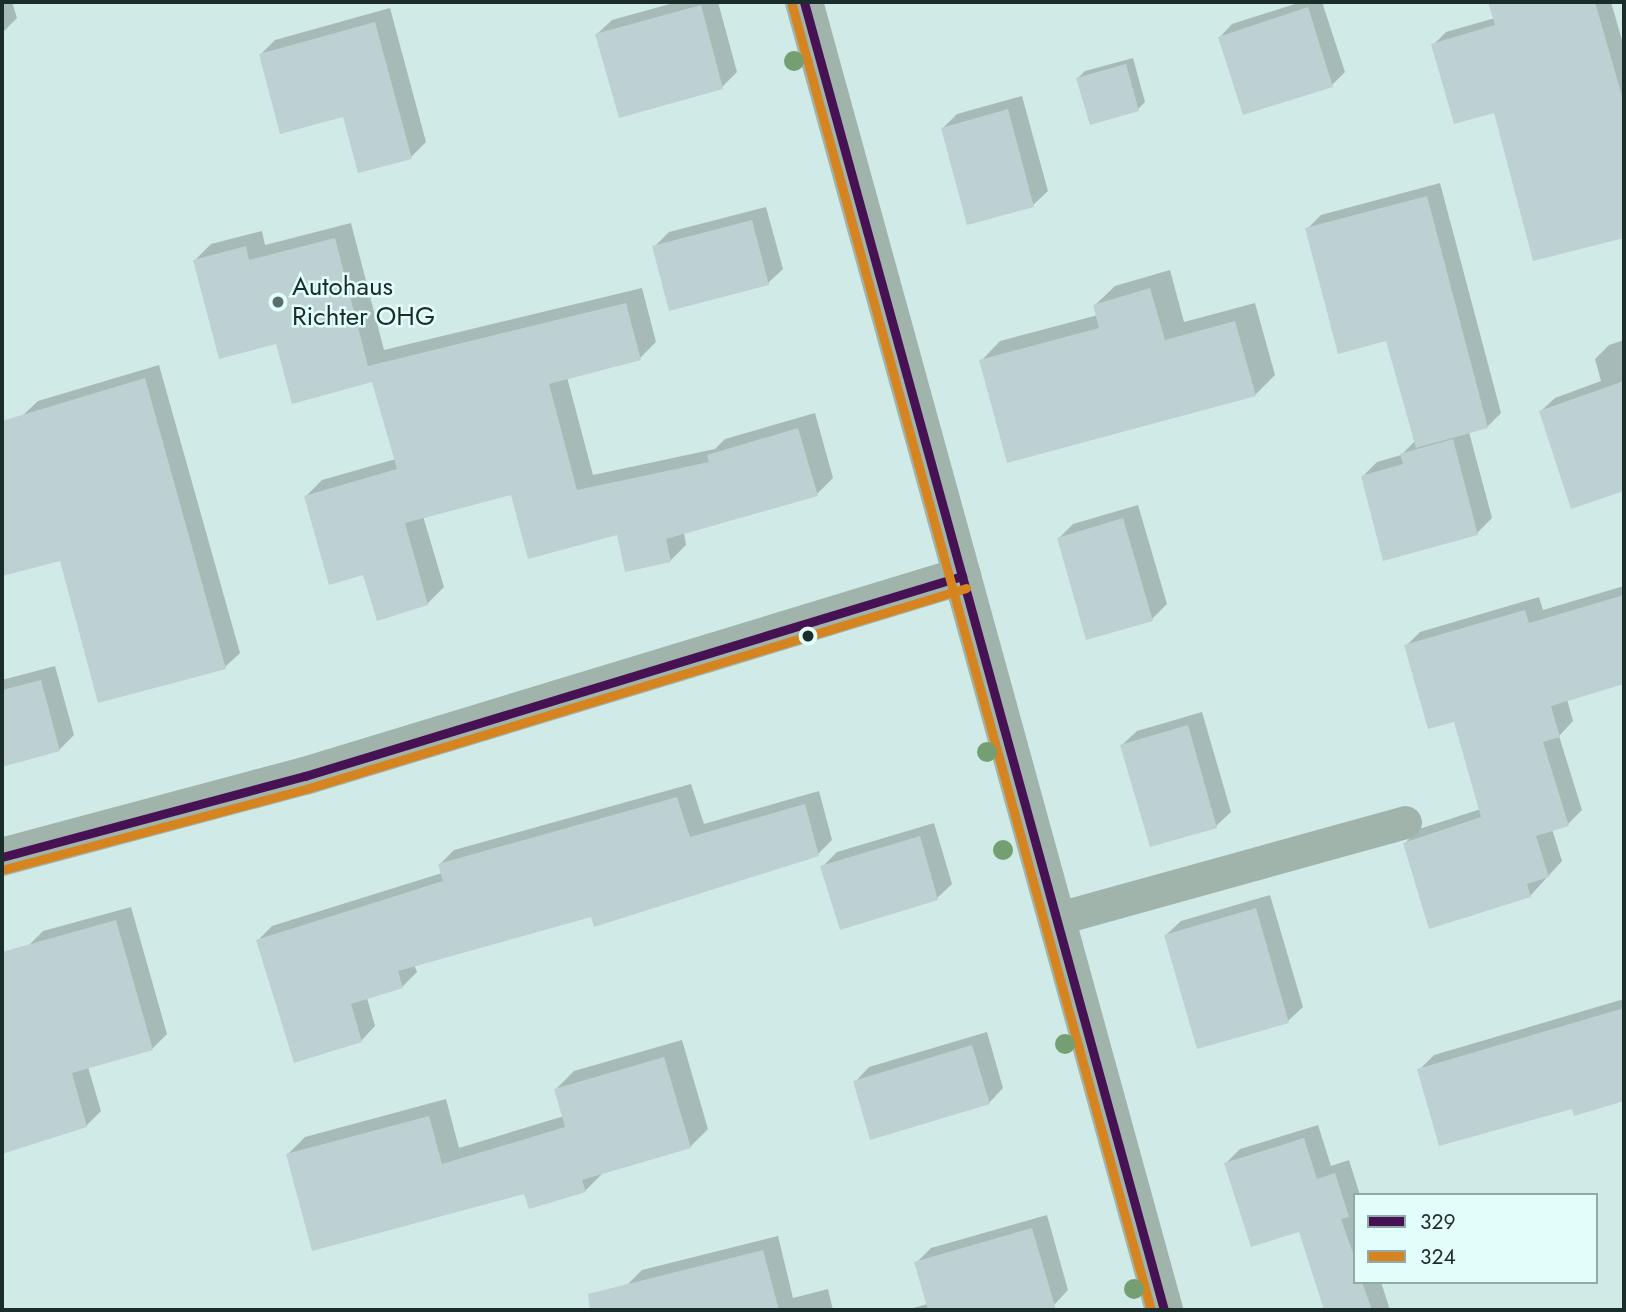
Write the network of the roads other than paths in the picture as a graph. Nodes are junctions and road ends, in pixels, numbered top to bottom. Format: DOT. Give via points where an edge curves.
graph roads {
  1 [pos="804,2"];
  2 [pos="962,576"];
  3 [pos="1405,822"];
  4 [pos="2,857"];
  5 [pos="1059,918"];
  6 [pos="1164,1310"];
  1 -- 2 [label="street"];
  2 -- 4 [label="street" via="305,776"];
  2 -- 5 [label="street"];
  3 -- 5 [label="lane"];
  5 -- 6 [label="street"];
}
